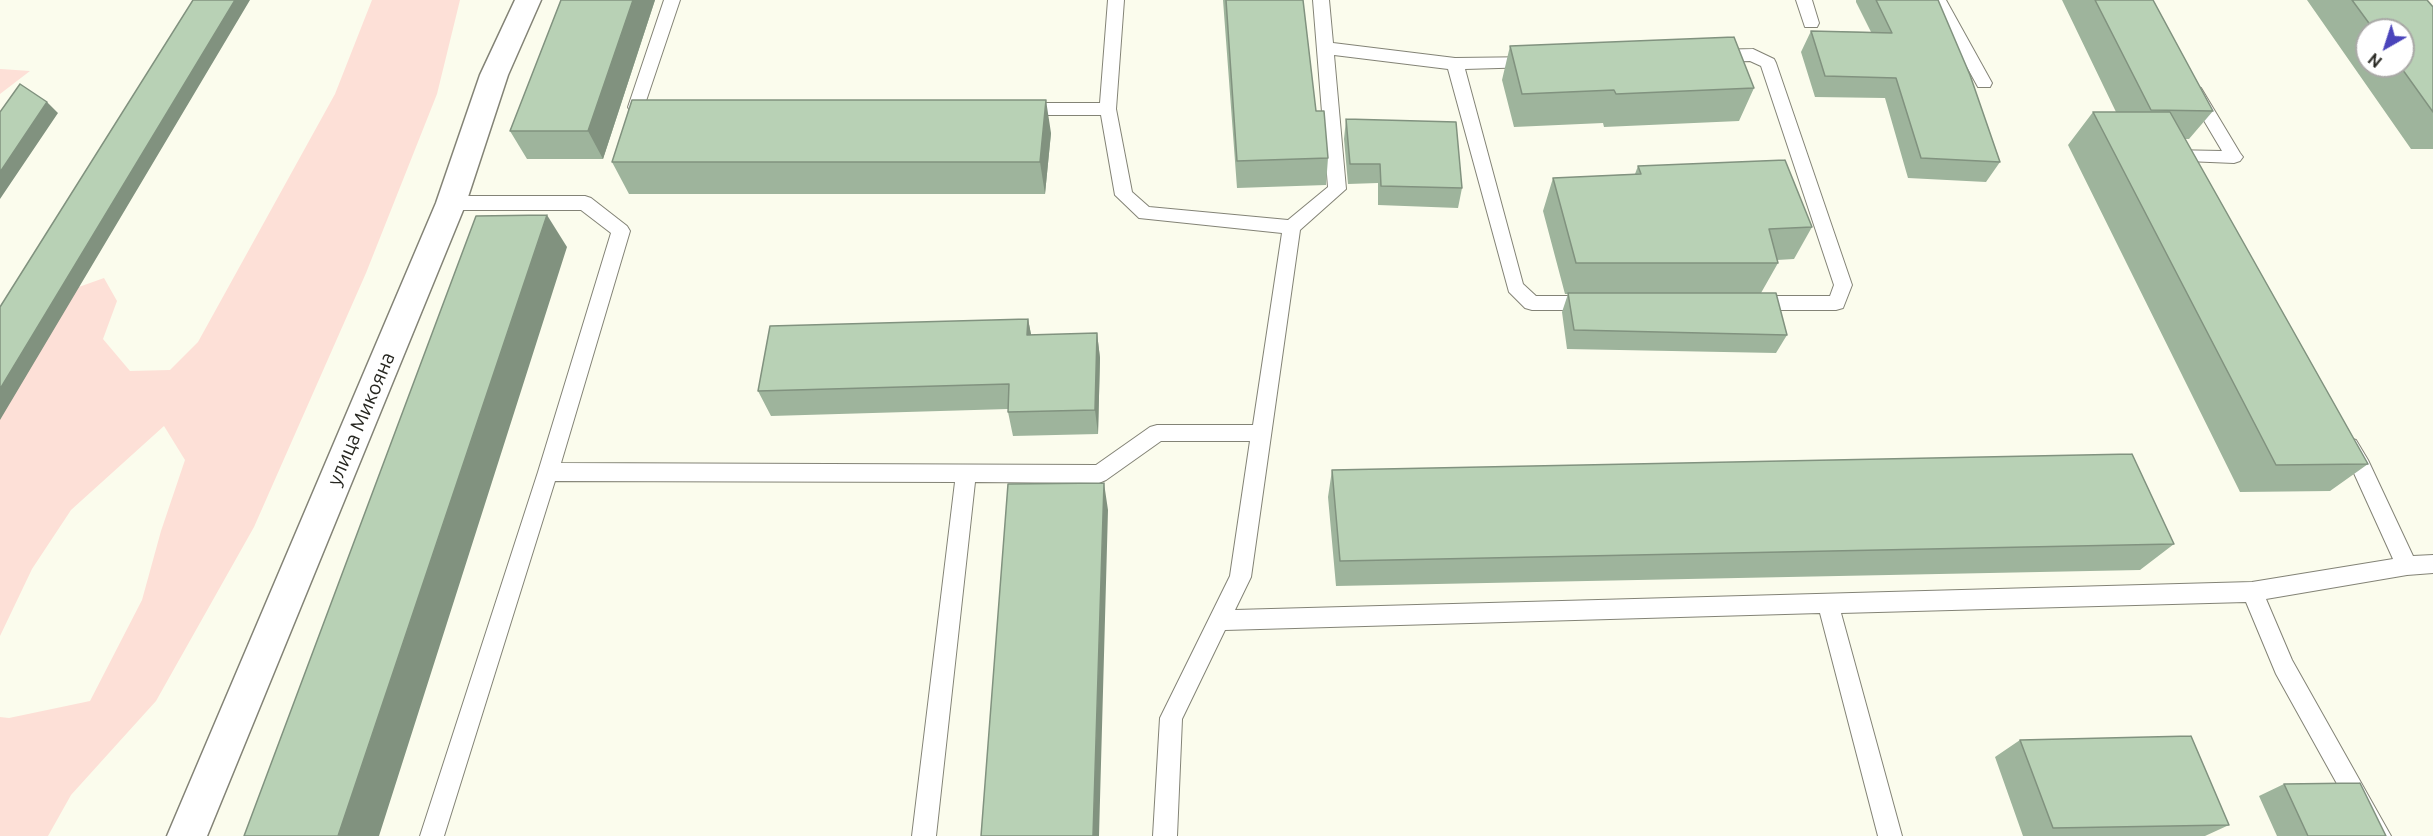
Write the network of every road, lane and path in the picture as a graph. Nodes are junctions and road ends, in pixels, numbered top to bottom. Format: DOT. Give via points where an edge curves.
graph roads {
  1 [pos="528,0"];
  2 [pos="672,0"];
  3 [pos="1116,0"];
  4 [pos="1321,0"];
  5 [pos="1804,0"];
  6 [pos="1938,0"];
  7 [pos="1811,22"];
  8 [pos="1325,48"];
  9 [pos="1693,57"];
  10 [pos="1550,61"];
  11 [pos="1455,64"];
  12 [pos="2187,79"];
  13 [pos="1984,82"];
  14 [pos="671,107"];
  15 [pos="1002,109"];
  16 [pos="1108,109"];
  17 [pos="2182,176"];
  18 [pos="451,203"];
  19 [pos="1292,227"];
  20 [pos="1614,303"];
  21 [pos="1731,303"];
  22 [pos="2336,426"];
  23 [pos="1261,433"];
  24 [pos="548,472"];
  25 [pos="966,473"];
  26 [pos="2433,564"];
  27 [pos="2407,566"];
  28 [pos="2252,592"];
  29 [pos="1828,603"];
  30 [pos="1219,620"];
  31 [pos="187,836"];
  32 [pos="432,836"];
  33 [pos="924,836"];
  34 [pos="1165,836"];
  35 [pos="1890,836"];
  36 [pos="2379,836"];
  1 -- 18 [label="street, улица Микояна" via="494,75"];
  2 -- 14 [label="lane" via="636,107"];
  3 -- 16 [label="lane"];
  4 -- 8 [label="lane"];
  5 -- 7 [label="lane"];
  6 -- 13 [label="lane"];
  8 -- 11 [label="lane"];
  8 -- 19 [label="lane" via="1337,189"];
  9 -- 21 [label="lane" via="1753,55 1768,63 1843,285 1836,303"];
  10 -- 11 [label="lane"];
  11 -- 20 [label="lane" via="1515,287 1532,303"];
  12 -- 17 [label="lane" via="2235,157 2169,155"];
  15 -- 16 [label="lane"];
  16 -- 19 [label="lane" via="1124,195 1145,213"];
  18 -- 24 [label="lane" via="585,203 621,231"];
  18 -- 31 [label="street, улица Микояна"];
  19 -- 23 [label="lane"];
  22 -- 27 [label="lane" via="2361,466"];
  23 -- 25 [label="lane" via="1157,433 1100,474"];
  23 -- 30 [label="lane" via="1240,576"];
  24 -- 25 [label="lane"];
  24 -- 32 [label="lane"];
  25 -- 33 [label="lane"];
  26 -- 27 [label="lane"];
  27 -- 28 [label="lane"];
  28 -- 29 [label="lane"];
  28 -- 36 [label="lane" via="2284,667"];
  29 -- 30 [label="lane"];
  29 -- 35 [label="lane"];
  30 -- 34 [label="lane" via="1171,718"];
}
